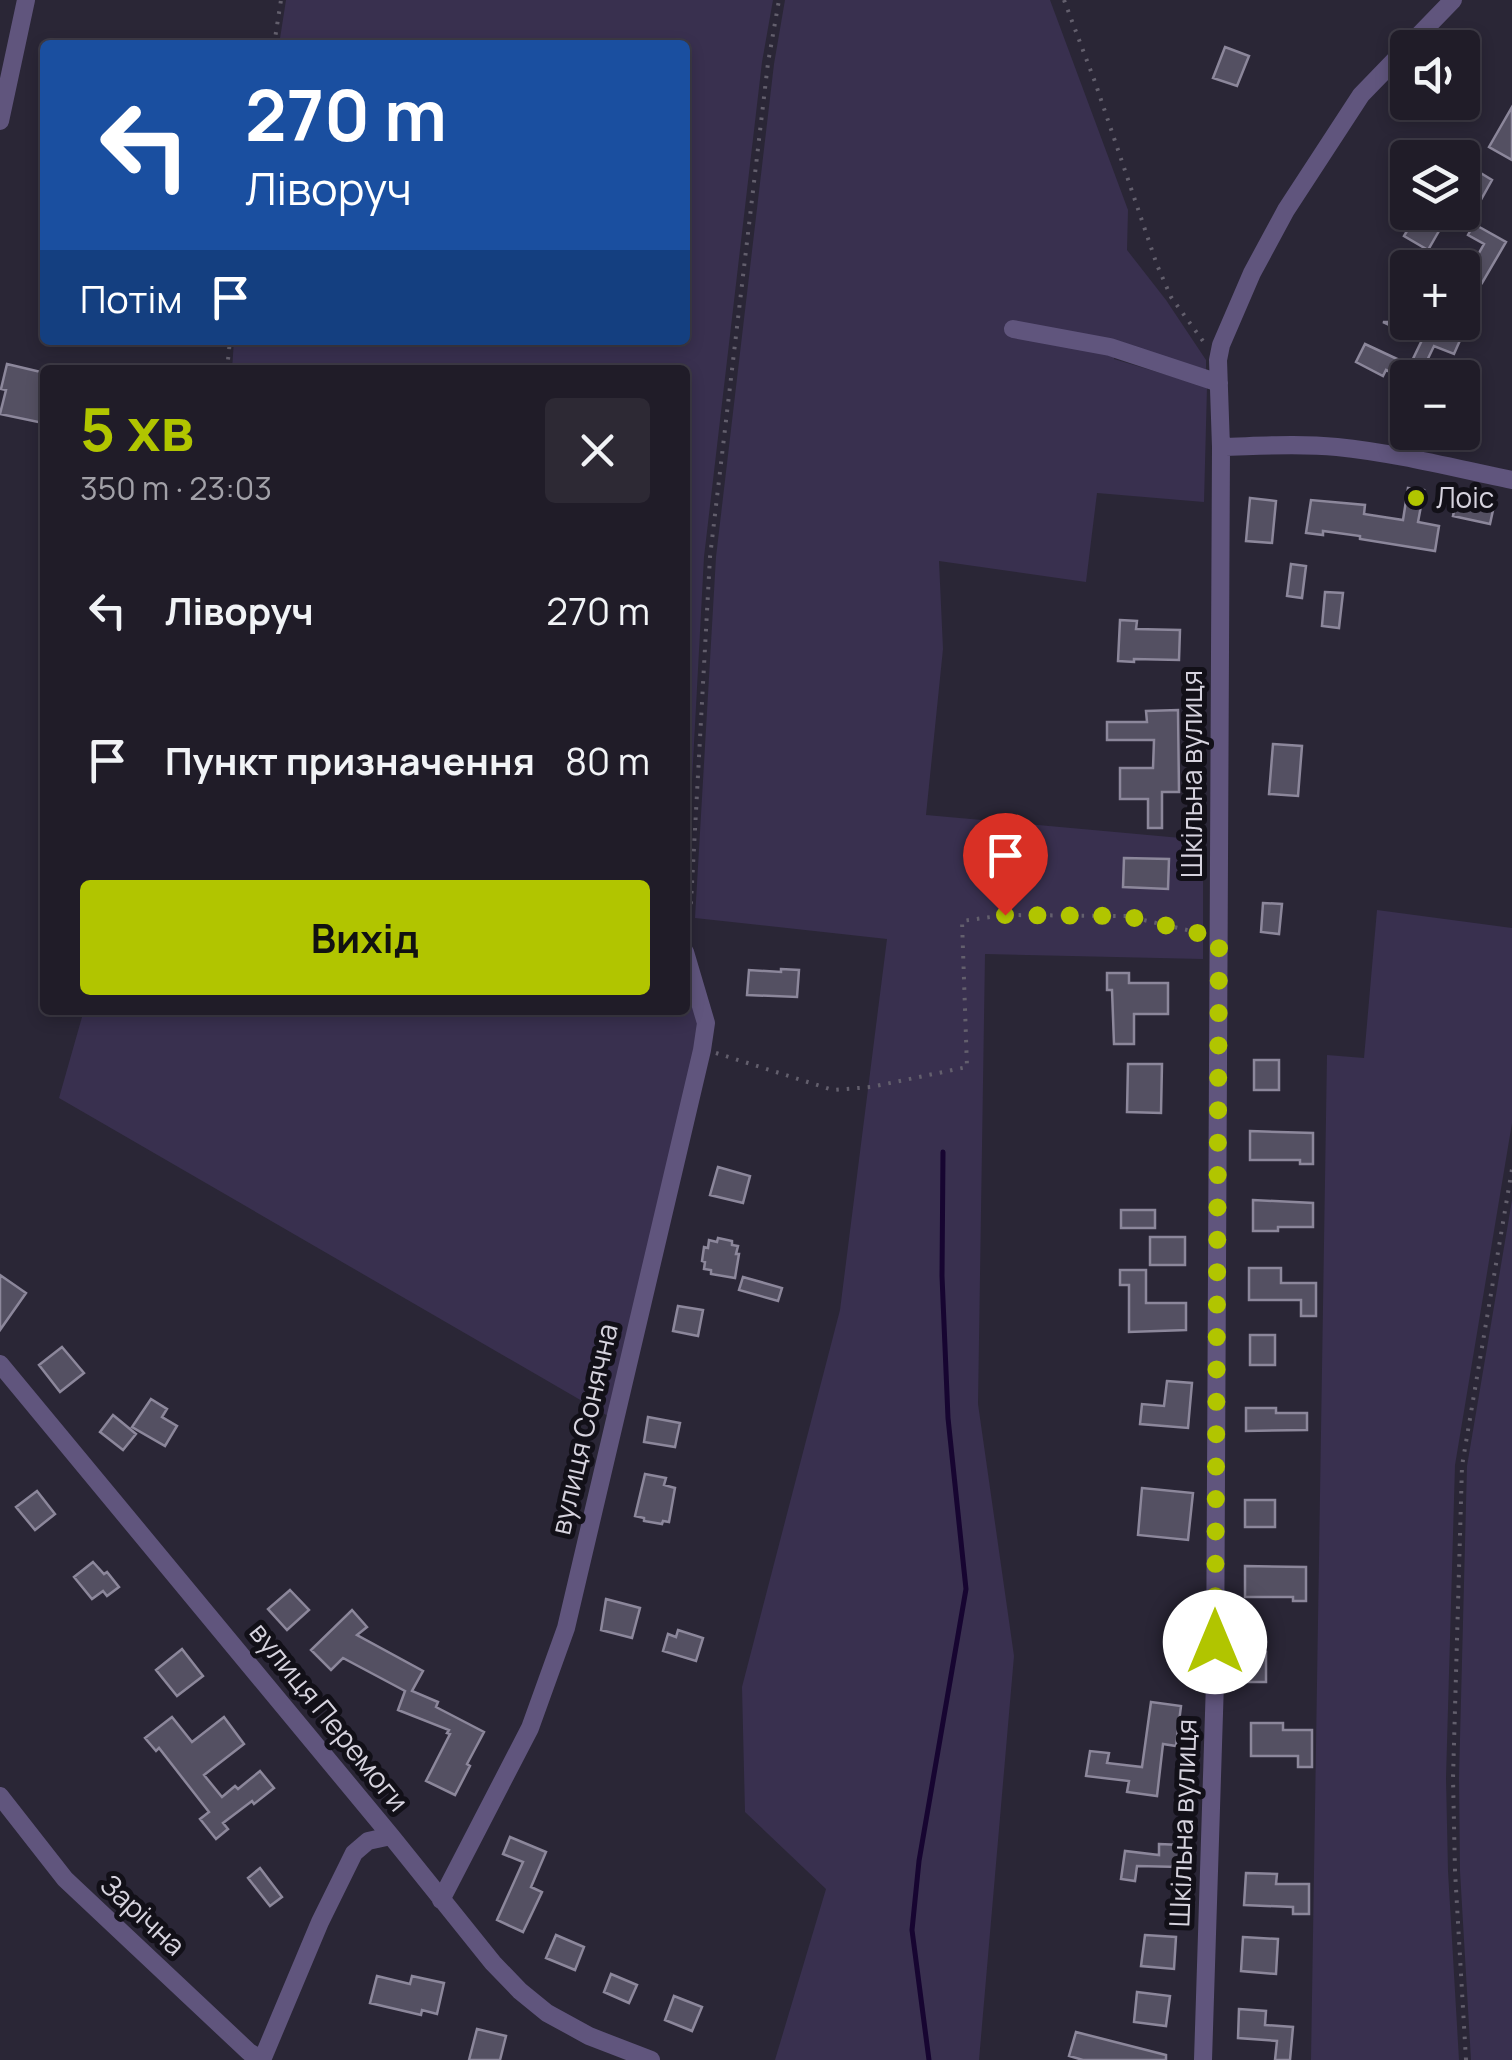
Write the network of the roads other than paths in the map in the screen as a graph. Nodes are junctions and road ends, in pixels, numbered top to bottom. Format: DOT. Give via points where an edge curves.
graph roads {
  1 [pos="26,0"];
  2 [pos="1453,0"];
  3 [pos="0,122"];
  4 [pos="1013,330"];
  5 [pos="1220,383"];
  6 [pos="1221,448"];
  7 [pos="1512,480"];
  8 [pos="690,969"];
  9 [pos="0,1364"];
  10 [pos="0,1796"];
  11 [pos="391,1836"];
  12 [pos="442,1900"];
  13 [pos="262,2060"];
  14 [pos="651,2060"];
  15 [pos="1202,2060"];
  1 -- 3 [label="street"];
  2 -- 5 [label="street, Шкільна вулиця" via="1362,95 1296,194 1221,345"];
  4 -- 5 [label="street" via="1110,347"];
  5 -- 6 [label="street, Шкільна вулиця"];
  6 -- 7 [label="street" via="1332,446"];
  6 -- 15 [label="street, Шкільна вулиця" via="1215,1682"];
  8 -- 12 [label="street, вулиця Сонячна" via="706,1023 702,1050 566,1628 530,1728"];
  9 -- 11 [label="street, вулиця Перемоги"];
  10 -- 13 [label="street, Зарічна" via="65,1879"];
  11 -- 12 [label="street, вулиця Перемоги"];
  11 -- 13 [label="street" via="368,1841 354,1854"];
  12 -- 14 [label="street, вулиця Перемоги" via="493,1963 547,2013"];
}
